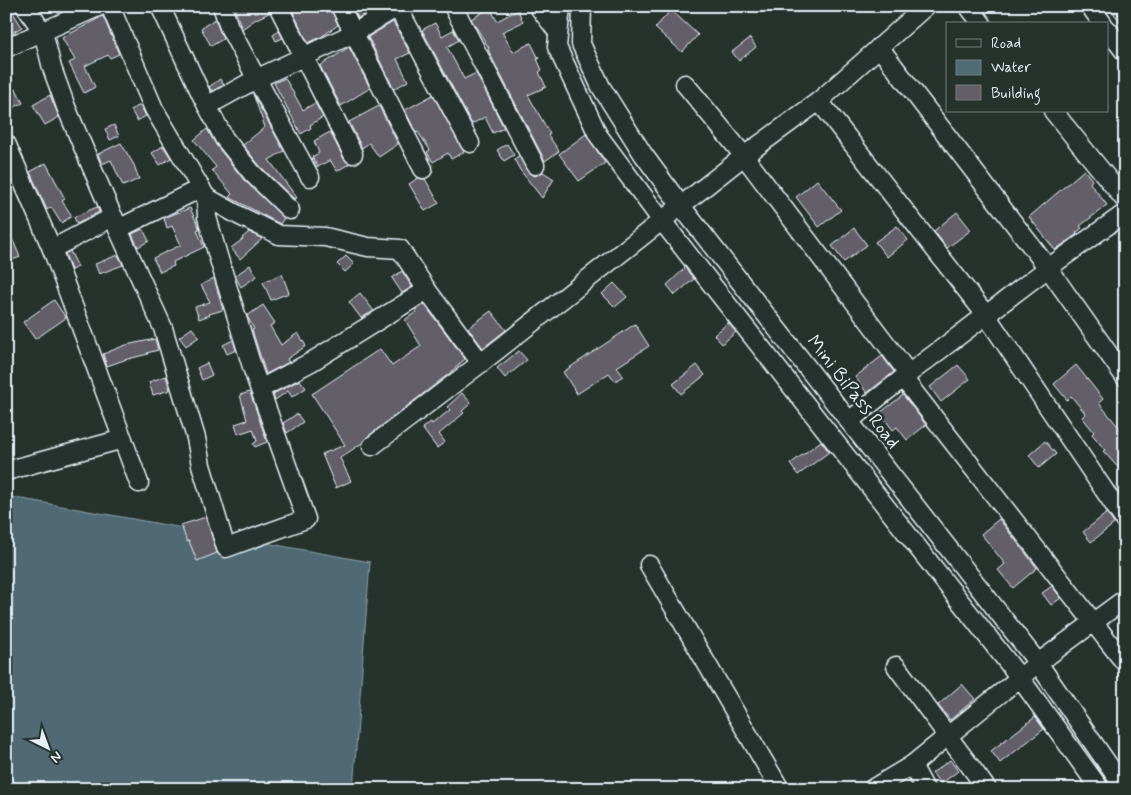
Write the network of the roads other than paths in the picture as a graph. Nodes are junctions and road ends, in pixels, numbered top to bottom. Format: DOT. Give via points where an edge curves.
graph roads {
  1 [pos="25,6"];
  2 [pos="100,6"];
  3 [pos="110,6"];
  4 [pos="160,6"];
  5 [pos="222,6"];
  6 [pos="278,6"];
  7 [pos="340,6"];
  8 [pos="453,6"];
  9 [pos="538,6"];
  10 [pos="561,6"];
  11 [pos="582,6"];
  12 [pos="926,6"];
  13 [pos="968,6"];
  14 [pos="1090,6"];
  15 [pos="398,7"];
  16 [pos="980,22"];
  17 [pos="1102,22"];
  18 [pos="1108,30"];
  19 [pos="557,31"];
  20 [pos="43,32"];
  21 [pos="354,32"];
  22 [pos="879,47"];
  23 [pos="6,48"];
  24 [pos="1125,52"];
  25 [pos="304,57"];
  26 [pos="256,79"];
  27 [pos="685,84"];
  28 [pos="818,101"];
  29 [pos="207,106"];
  30 [pos="1054,112"];
  31 [pos="6,143"];
  32 [pos="470,143"];
  33 [pos="353,154"];
  34 [pos="744,156"];
  35 [pos="535,165"];
  36 [pos="423,169"];
  37 [pos="310,177"];
  38 [pos="203,192"];
  39 [pos="1125,200"];
  40 [pos="681,206"];
  41 [pos="290,210"];
  42 [pos="1125,214"];
  43 [pos="662,221"];
  44 [pos="116,223"];
  45 [pos="52,249"];
  46 [pos="1048,268"];
  47 [pos="427,290"];
  48 [pos="986,315"];
  49 [pos="481,363"];
  50 [pos="906,376"];
  51 [pos="1125,377"];
  52 [pos="260,389"];
  53 [pos="849,422"];
  54 [pos="123,439"];
  55 [pos="372,446"];
  56 [pos="6,471"];
  57 [pos="139,483"];
  58 [pos="1125,521"];
  59 [pos="650,565"];
  60 [pos="1125,599"];
  61 [pos="1094,622"];
  62 [pos="1038,663"];
  63 [pos="1125,663"];
  64 [pos="896,666"];
  65 [pos="1020,678"];
  66 [pos="948,736"];
  67 [pos="912,765"];
  68 [pos="780,789"];
  69 [pos="872,789"];
  70 [pos="925,789"];
  71 [pos="987,789"];
  72 [pos="1100,789"];
  73 [pos="1125,789"];
  1 -- 20 [label="street"];
  2 -- 20 [label="street"];
  3 -- 38 [label="street" via="154,109"];
  4 -- 29 [label="street"];
  5 -- 26 [label="street"];
  6 -- 25 [label="street"];
  7 -- 21 [label="street"];
  8 -- 35 [label="street"];
  9 -- 19 [label="street"];
  10 -- 19 [label="street"];
  11 -- 40 [label="street, Mini BiPass Road" via="581,44 601,87 643,154"];
  12 -- 22 [label="street"];
  13 -- 16 [label="street"];
  14 -- 17 [label="street"];
  15 -- 21 [label="street"];
  15 -- 32 [label="street"];
  18 -- 24 [label="street"];
  19 -- 43 [label="street" via="556,46 598,135"];
  20 -- 23 [label="street"];
  20 -- 44 [label="street" via="66,107"];
  21 -- 25 [label="street"];
  21 -- 36 [label="street"];
  22 -- 28 [label="street"];
  22 -- 46 [label="street"];
  25 -- 26 [label="street"];
  25 -- 33 [label="street"];
  26 -- 29 [label="street"];
  26 -- 37 [label="street"];
  27 -- 34 [label="street"];
  28 -- 34 [label="street"];
  28 -- 48 [label="street"];
  29 -- 41 [label="street" via="235,152"];
  30 -- 39 [label="street"];
  31 -- 45 [label="street"];
  34 -- 40 [label="street"];
  34 -- 50 [label="street"];
  38 -- 44 [label="street"];
  38 -- 47 [label="street" via="240,216 279,235 325,237 368,247 400,249"];
  38 -- 52 [label="street" via="218,256"];
  40 -- 43 [label="street"];
  40 -- 53 [label="street, Mini BiPass Road"];
  42 -- 46 [label="street"];
  43 -- 49 [label="street"];
  43 -- 65 [label="street"];
  44 -- 45 [label="street"];
  44 -- 52 [label="street" via="163,328 226,548 306,518"];
  45 -- 54 [label="street"];
  46 -- 48 [label="street"];
  46 -- 51 [label="street"];
  47 -- 49 [label="street"];
  47 -- 52 [label="street" via="311,362"];
  48 -- 50 [label="street"];
  48 -- 58 [label="street"];
  49 -- 55 [label="street"];
  50 -- 53 [label="street"];
  50 -- 61 [label="street"];
  53 -- 62 [label="street, Mini BiPass Road"];
  54 -- 56 [label="street"];
  54 -- 57 [label="street"];
  59 -- 68 [label="street"];
  60 -- 61 [label="street"];
  61 -- 62 [label="street"];
  61 -- 63 [label="street"];
  62 -- 65 [label="street"];
  62 -- 73 [label="street, Mini BiPass Road"];
  64 -- 66 [label="street"];
  65 -- 66 [label="street"];
  65 -- 72 [label="street"];
  66 -- 67 [label="street"];
  66 -- 71 [label="street"];
  67 -- 69 [label="street"];
  67 -- 70 [label="street"];
}
